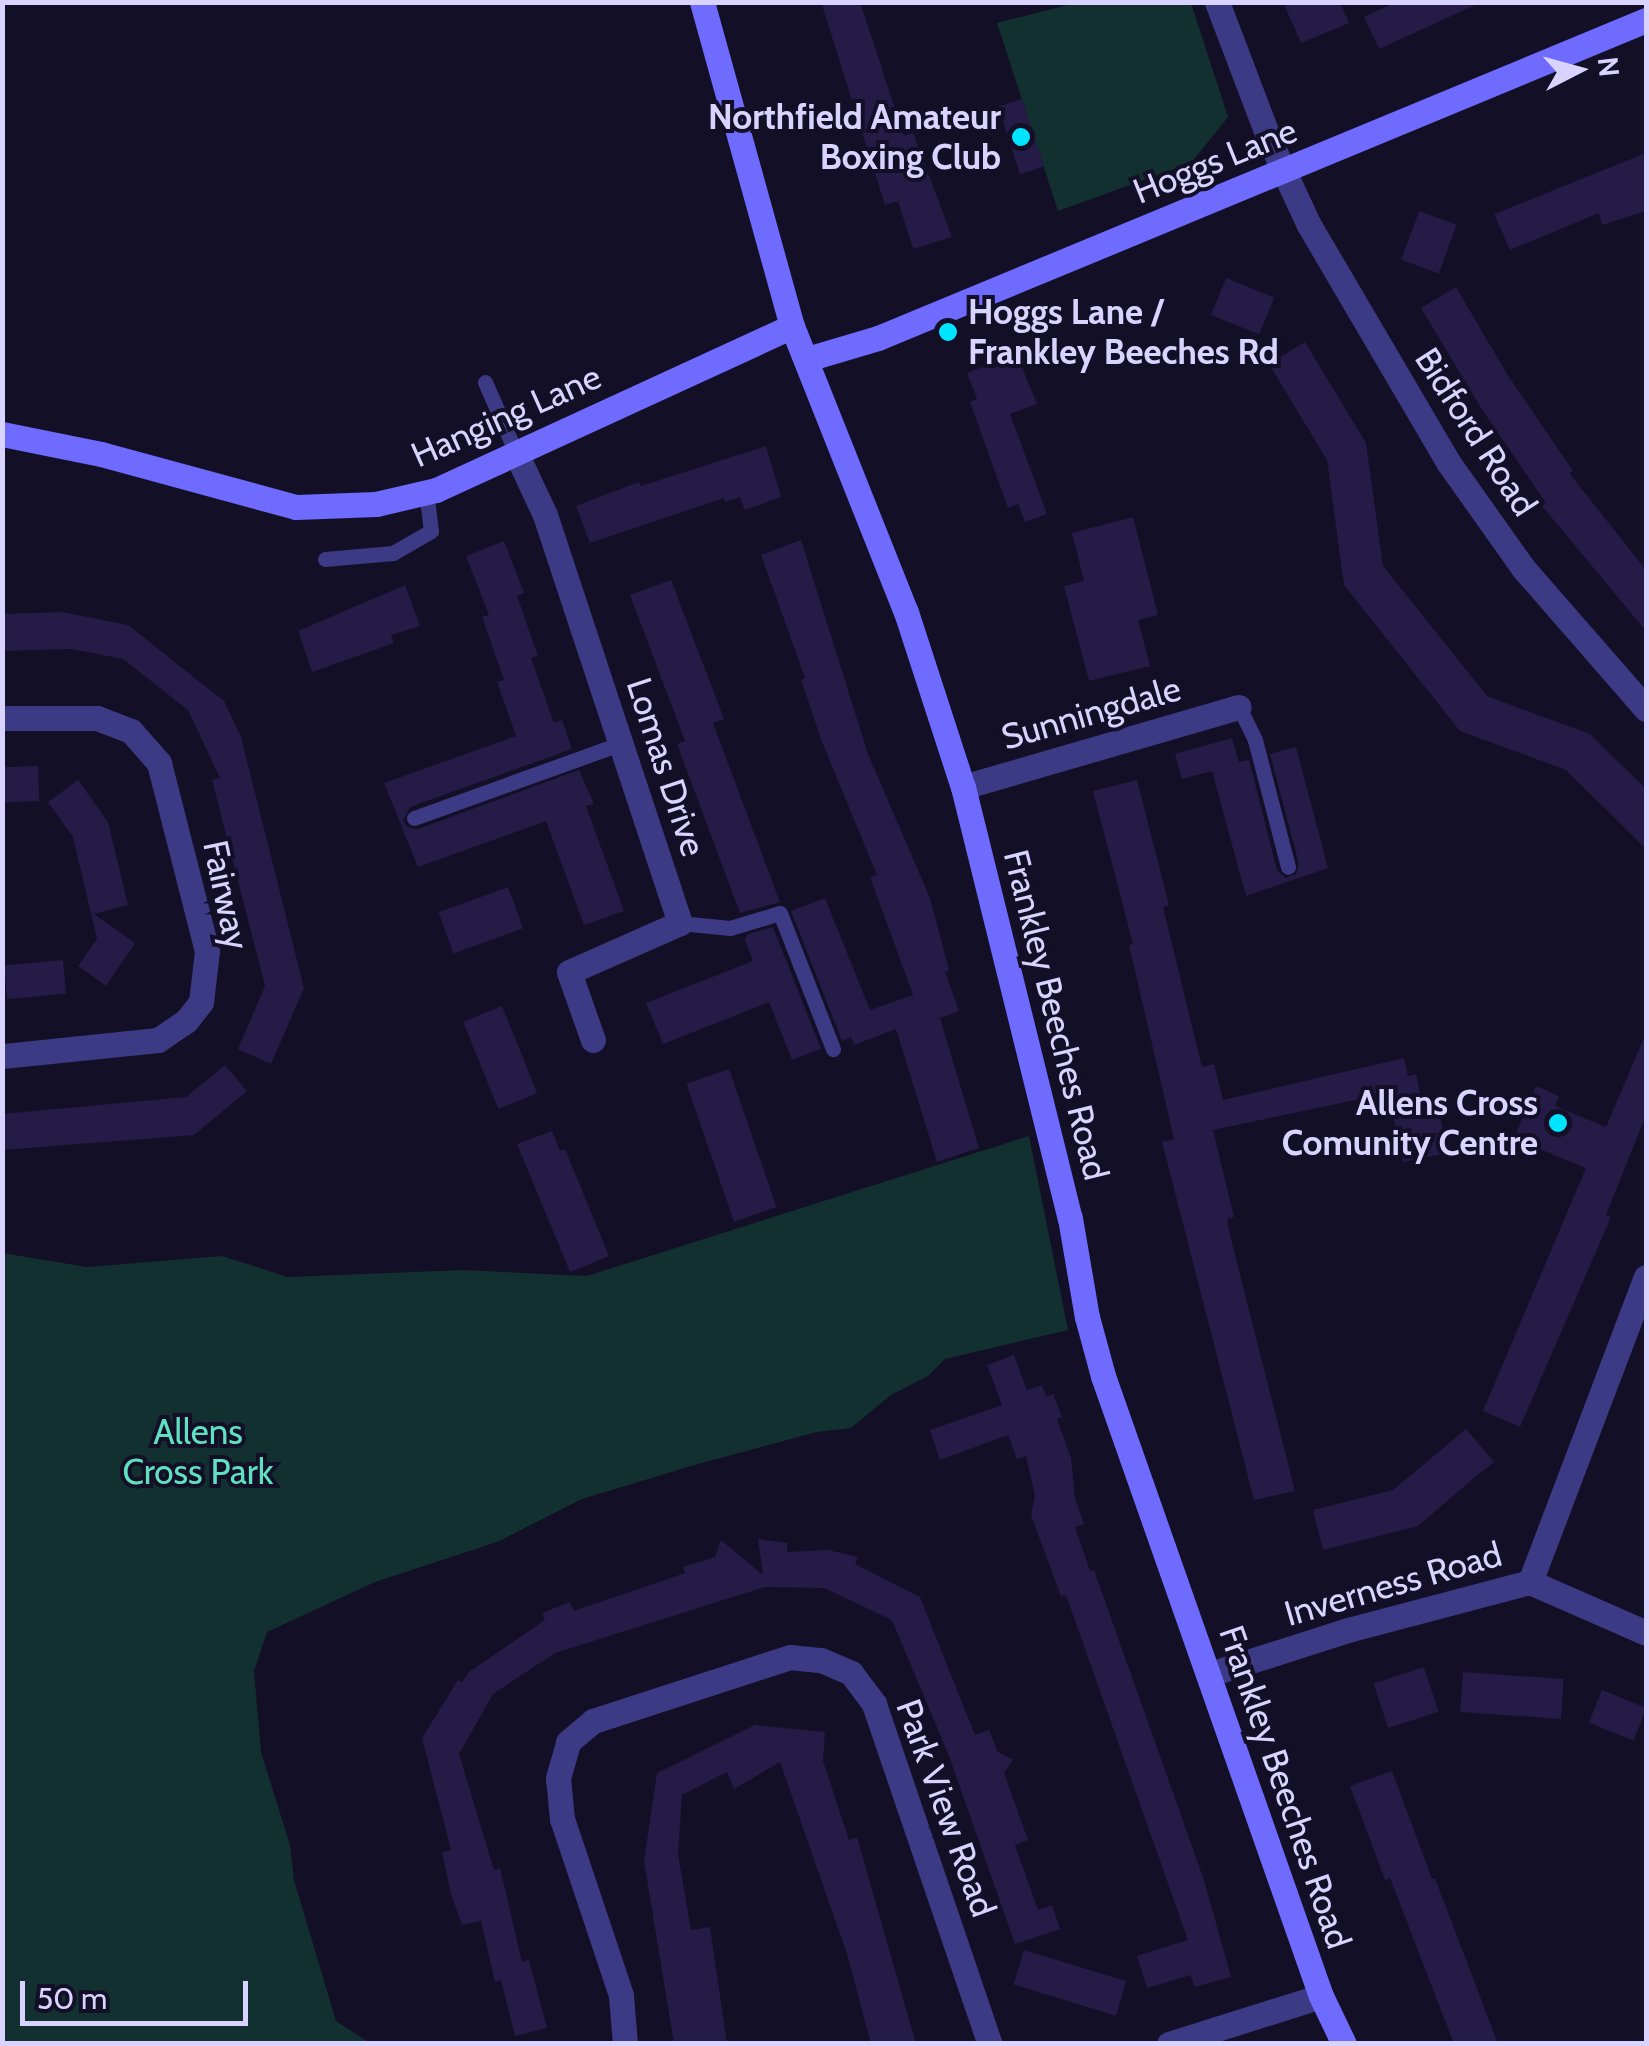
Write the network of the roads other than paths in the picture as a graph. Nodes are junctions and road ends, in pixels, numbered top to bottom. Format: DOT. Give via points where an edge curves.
graph roads {
  1 [pos="702,2"];
  2 [pos="1218,2"];
  3 [pos="1646,20"];
  4 [pos="1282,169"];
  5 [pos="792,326"];
  6 [pos="807,359"];
  7 [pos="485,382"];
  8 [pos="2,434"];
  9 [pos="516,454"];
  10 [pos="426,492"];
  11 [pos="325,559"];
  12 [pos="1239,707"];
  13 [pos="1646,709"];
  14 [pos="2,718"];
  15 [pos="622,743"];
  16 [pos="964,787"];
  17 [pos="414,818"];
  18 [pos="1288,867"];
  19 [pos="680,924"];
  20 [pos="592,1040"];
  21 [pos="834,1049"];
  22 [pos="2,1056"];
  23 [pos="1646,1277"];
  24 [pos="1530,1582"];
  25 [pos="1646,1633"];
  26 [pos="1210,1674"];
  27 [pos="1321,1996"];
  28 [pos="625,2044"];
  29 [pos="990,2044"];
  30 [pos="1169,2044"];
  31 [pos="1344,2044"];
  1 -- 5 [label="street, Frankley Beeches Road"];
  2 -- 4 [label="street, Bidford Road"];
  3 -- 4 [label="street, Hoggs Lane"];
  4 -- 6 [label="street, Hoggs Lane" via="878,338"];
  4 -- 13 [label="street, Bidford Road" via="1448,462 1523,568"];
  5 -- 6 [label="street, Frankley Beeches Road"];
  5 -- 9 [label="street, Hanging Lane"];
  6 -- 16 [label="street, Frankley Beeches Road" via="906,612"];
  7 -- 9 [label="lane"];
  8 -- 10 [label="street, Hanging Lane" via="296,507 376,504"];
  9 -- 10 [label="street, Hanging Lane"];
  9 -- 15 [label="street, Lomas Drive" via="545,515"];
  10 -- 11 [label="lane" via="430,531 392,553"];
  12 -- 16 [label="street, Sunningdale"];
  12 -- 18 [label="lane"];
  14 -- 22 [label="street, Fairway" via="97,718 131,731 160,763 207,951 201,1002 158,1040"];
  15 -- 17 [label="lane"];
  15 -- 19 [label="street, Lomas Drive"];
  16 -- 26 [label="street, Frankley Beeches Road" via="1070,1218 1095,1347"];
  19 -- 20 [label="street" via="569,972"];
  19 -- 21 [label="lane" via="730,928 780,913"];
  23 -- 24 [label="street"];
  24 -- 25 [label="street, Inverness Road"];
  24 -- 26 [label="street, Inverness Road"];
  26 -- 27 [label="street, Frankley Beeches Road"];
  27 -- 30 [label="street"];
  27 -- 31 [label="street, Frankley Beeches Road"];
  28 -- 29 [label="street, Park View Road" via="621,1995 562,1820 558,1778 568,1742 593,1721 790,1656 851,1673 874,1704"];
}
